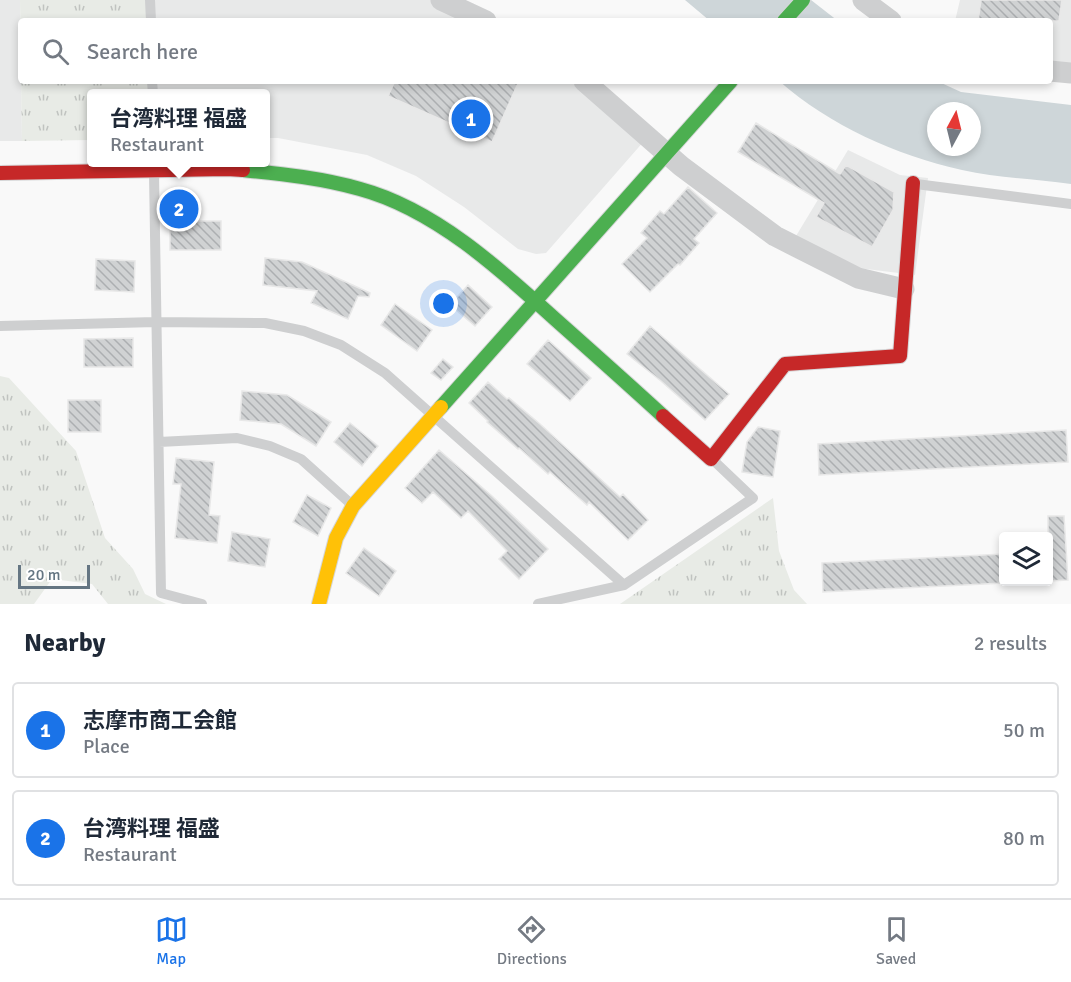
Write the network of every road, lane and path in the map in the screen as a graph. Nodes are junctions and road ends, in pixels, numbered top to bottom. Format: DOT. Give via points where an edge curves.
graph roads {
  1 [pos="150,0"];
  2 [pos="441,0"];
  3 [pos="803,0"];
  4 [pos="863,0"];
  5 [pos="151,18"];
  6 [pos="480,18"];
  7 [pos="787,18"];
  8 [pos="887,18"];
  9 [pos="1053,71"];
  10 [pos="1071,74"];
  11 [pos="588,84"];
  12 [pos="728,84"];
  13 [pos="667,151"];
  14 [pos="132,167"];
  15 [pos="154,167"];
  16 [pos="178,167"];
  17 [pos="0,173"];
  18 [pos="913,183"];
  19 [pos="1071,204"];
  20 [pos="904,290"];
  21 [pos="536,302"];
  22 [pos="156,322"];
  23 [pos="0,326"];
  24 [pos="434,416"];
  25 [pos="159,442"];
  26 [pos="711,459"];
  27 [pos="353,506"];
  28 [pos="624,585"];
  29 [pos="202,604"];
  30 [pos="319,604"];
  31 [pos="538,604"];
  1 -- 5 [label="lane"];
  2 -- 6 [label="street"];
  3 -- 7 [label="street"];
  4 -- 8 [label="street"];
  9 -- 10 [label="street"];
  11 -- 13 [label="street"];
  12 -- 13 [label="street"];
  13 -- 20 [label="street" via="681,166 774,236 858,278"];
  13 -- 21 [label="street"];
  14 -- 17 [label="street"];
  15 -- 22 [label="lane"];
  16 -- 21 [label="street" via="294,175 360,189 412,210 461,240"];
  18 -- 19 [label="lane"];
  18 -- 20 [label="street"];
  20 -- 26 [label="street" via="900,356 785,364"];
  21 -- 24 [label="street"];
  21 -- 26 [label="street"];
  22 -- 23 [label="lane"];
  22 -- 24 [label="lane" via="265,323 304,331 341,345 385,373"];
  22 -- 25 [label="lane"];
  24 -- 27 [label="street"];
  24 -- 28 [label="lane"];
  25 -- 27 [label="lane" via="237,438 270,446 301,459"];
  25 -- 29 [label="lane" via="161,593"];
  26 -- 28 [label="lane" via="753,498"];
  27 -- 30 [label="street" via="336,538"];
  28 -- 31 [label="lane"];
}
